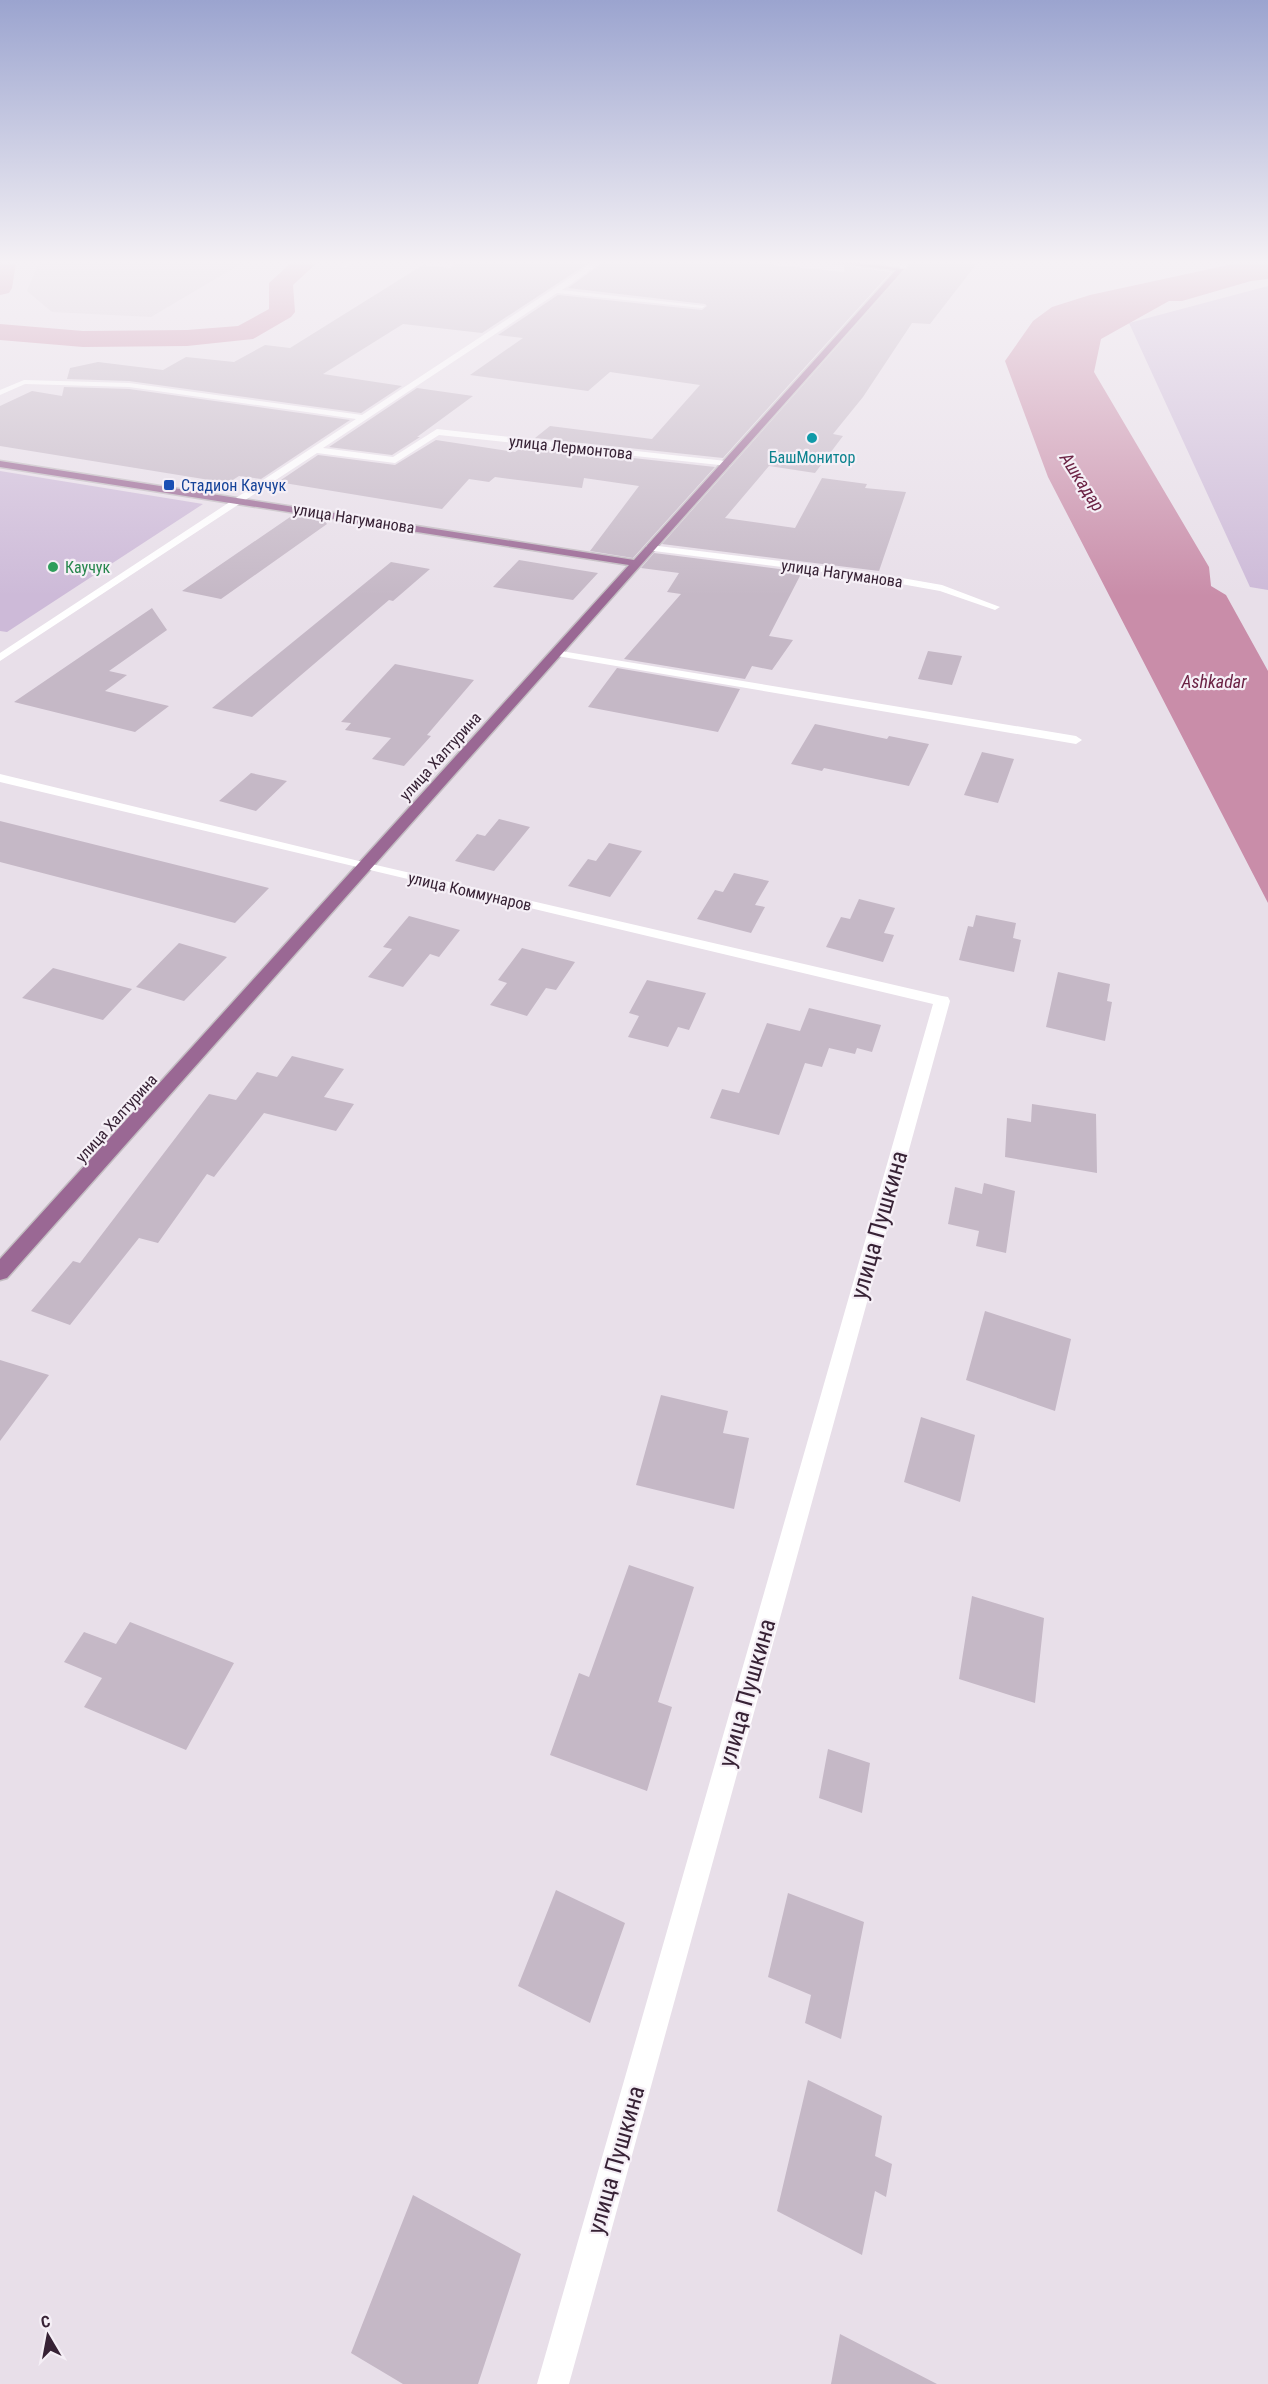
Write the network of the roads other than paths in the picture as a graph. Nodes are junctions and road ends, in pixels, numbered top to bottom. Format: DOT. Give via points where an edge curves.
graph roads {
  1 [pos="432,373"];
  2 [pos="808,373"];
  3 [pos="8,379"];
  4 [pos="24,382"];
  5 [pos="0,393"];
  6 [pos="365,418"];
  7 [pos="317,450"];
  8 [pos="0,464"];
  9 [pos="726,464"];
  10 [pos="242,500"];
  11 [pos="650,548"];
  12 [pos="637,563"];
  13 [pos="995,608"];
  14 [pos="555,653"];
  15 [pos="0,658"];
  16 [pos="1076,740"];
  17 [pos="0,778"];
  18 [pos="363,866"];
  19 [pos="942,1001"];
  20 [pos="0,1272"];
  21 [pos="553,2384"];
  1 -- 6 [label="street"];
  2 -- 9 [label="main road, улица Халтурина"];
  3 -- 4 [label="street"];
  4 -- 5 [label="street"];
  4 -- 6 [label="street" via="129,385"];
  6 -- 7 [label="street"];
  7 -- 9 [label="street, улица Лермонтова" via="395,460 437,432"];
  7 -- 10 [label="street"];
  8 -- 10 [label="main road, улица Нагуманова"];
  9 -- 11 [label="main road, улица Халтурина"];
  10 -- 12 [label="main road, улица Нагуманова"];
  10 -- 15 [label="street"];
  11 -- 12 [label="main road, улица Халтурина"];
  11 -- 13 [label="street, улица Нагуманова" via="874,576 942,588"];
  12 -- 14 [label="main road, улица Халтурина"];
  14 -- 16 [label="street"];
  14 -- 18 [label="main road, улица Халтурина"];
  17 -- 18 [label="street, улица Коммунаров"];
  18 -- 19 [label="street, улица Коммунаров"];
  18 -- 20 [label="main road, улица Халтурина"];
  19 -- 21 [label="street, улица Пушкина"];
}
